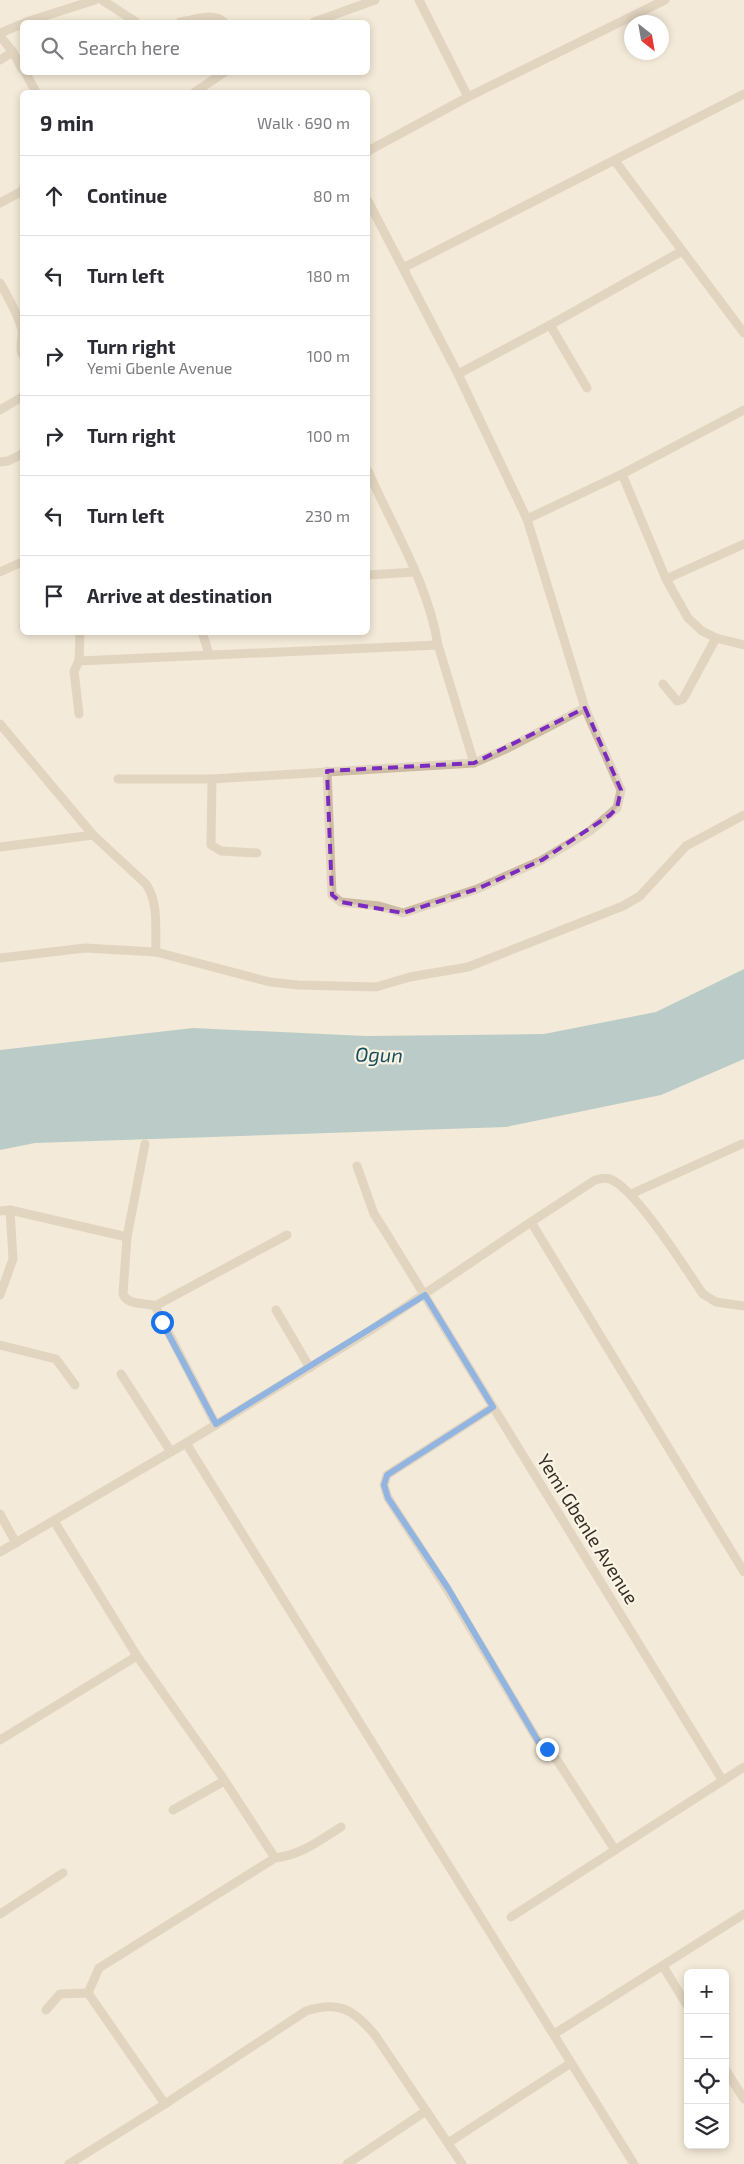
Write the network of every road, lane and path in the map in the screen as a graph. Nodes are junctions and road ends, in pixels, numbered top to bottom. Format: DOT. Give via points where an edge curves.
graph roads {
  1 [pos="95,0"];
  2 [pos="102,0"];
  3 [pos="375,0"];
  4 [pos="418,0"];
  5 [pos="665,0"];
  6 [pos="31,20"];
  7 [pos="133,20"];
  8 [pos="190,20"];
  9 [pos="222,20"];
  10 [pos="320,20"];
  11 [pos="20,25"];
  12 [pos="0,35"];
  13 [pos="13,52"];
  14 [pos="0,60"];
  15 [pos="20,65"];
  16 [pos="27,75"];
  17 [pos="221,75"];
  18 [pos="35,90"];
  19 [pos="198,90"];
  20 [pos="744,94"];
  21 [pos="468,97"];
  22 [pos="370,150"];
  23 [pos="615,161"];
  24 [pos="20,193"];
  25 [pos="0,203"];
  26 [pos="370,205"];
  27 [pos="682,251"];
  28 [pos="403,268"];
  29 [pos="0,283"];
  30 [pos="550,325"];
  31 [pos="20,326"];
  32 [pos="744,333"];
  33 [pos="458,374"];
  34 [pos="587,388"];
  35 [pos="20,398"];
  36 [pos="0,410"];
  37 [pos="744,410"];
  38 [pos="20,455"];
  39 [pos="0,462"];
  40 [pos="622,474"];
  41 [pos="370,475"];
  42 [pos="527,519"];
  43 [pos="744,544"];
  44 [pos="20,563"];
  45 [pos="0,572"];
  46 [pos="416,572"];
  47 [pos="370,575"];
  48 [pos="666,579"];
  49 [pos="80,635"];
  50 [pos="203,635"];
  51 [pos="716,638"];
  52 [pos="744,645"];
  53 [pos="438,646"];
  54 [pos="209,654"];
  55 [pos="79,661"];
  56 [pos="663,684"];
  57 [pos="585,708"];
  58 [pos="79,714"];
  59 [pos="0,724"];
  60 [pos="4,735"];
  61 [pos="474,763"];
  62 [pos="328,771"];
  63 [pos="212,778"];
  64 [pos="118,779"];
  65 [pos="744,816"];
  66 [pos="94,835"];
  67 [pos="0,847"];
  68 [pos="256,853"];
  69 [pos="156,952"];
  70 [pos="0,958"];
  71 [pos="145,1144"];
  72 [pos="742,1144"];
  73 [pos="357,1166"];
  74 [pos="631,1194"];
  75 [pos="10,1210"];
  76 [pos="0,1211"];
  77 [pos="531,1222"];
  78 [pos="287,1235"];
  79 [pos="127,1237"];
  80 [pos="0,1295"];
  81 [pos="425,1295"];
  82 [pos="155,1306"];
  83 [pos="744,1306"];
  84 [pos="276,1310"];
  85 [pos="0,1345"];
  86 [pos="310,1368"];
  87 [pos="121,1374"];
  88 [pos="75,1386"];
  89 [pos="493,1407"];
  90 [pos="216,1424"];
  91 [pos="186,1443"];
  92 [pos="171,1452"];
  93 [pos="0,1514"];
  94 [pos="54,1522"];
  95 [pos="16,1543"];
  96 [pos="0,1552"];
  97 [pos="744,1572"];
  98 [pos="137,1656"];
  99 [pos="0,1740"];
  100 [pos="744,1767"];
  101 [pos="723,1780"];
  102 [pos="224,1781"];
  103 [pos="173,1810"];
  104 [pos="341,1827"];
  105 [pos="615,1850"];
  106 [pos="275,1858"];
  107 [pos="63,1873"];
  108 [pos="0,1914"];
  109 [pos="744,1914"];
  110 [pos="511,1917"];
  111 [pos="663,1966"];
  112 [pos="88,1993"];
  113 [pos="684,2000"];
  114 [pos="46,2010"];
  115 [pos="554,2034"];
  116 [pos="571,2063"];
  117 [pos="729,2075"];
  118 [pos="744,2099"];
  119 [pos="165,2104"];
  120 [pos="426,2111"];
  121 [pos="448,2143"];
  122 [pos="70,2164"];
  123 [pos="347,2164"];
  124 [pos="462,2164"];
  125 [pos="634,2164"];
  1 -- 6 [label="street"];
  2 -- 7 [label="street"];
  3 -- 10 [label="street"];
  4 -- 21 [label="street"];
  5 -- 21 [label="street"];
  8 -- 9 [label="street" via="210,16"];
  11 -- 12 [label="street"];
  12 -- 13 [label="street"];
  13 -- 14 [label="street"];
  13 -- 15 [label="street"];
  16 -- 18 [label="street"];
  17 -- 19 [label="street"];
  20 -- 23 [label="street"];
  21 -- 22 [label="street"];
  23 -- 27 [label="street"];
  23 -- 28 [label="street"];
  24 -- 25 [label="street"];
  26 -- 28 [label="street"];
  27 -- 30 [label="street"];
  27 -- 32 [label="street"];
  28 -- 33 [label="street"];
  29 -- 31 [label="street"];
  30 -- 33 [label="street"];
  30 -- 34 [label="street"];
  33 -- 42 [label="street"];
  35 -- 36 [label="street"];
  37 -- 40 [label="street"];
  38 -- 39 [label="street"];
  40 -- 42 [label="street"];
  40 -- 48 [label="street"];
  41 -- 46 [label="street"];
  42 -- 57 [label="street"];
  43 -- 48 [label="street"];
  44 -- 45 [label="street"];
  46 -- 47 [label="street"];
  46 -- 53 [label="street" via="435,627"];
  48 -- 51 [label="street" via="688,618 696,627"];
  49 -- 55 [label="street"];
  50 -- 54 [label="street"];
  51 -- 52 [label="street"];
  51 -- 56 [label="street" via="683,699 674,699"];
  53 -- 54 [label="street"];
  53 -- 61 [label="street"];
  54 -- 55 [label="street"];
  55 -- 58 [label="street" via="74,671"];
  57 -- 61 [label="street"];
  57 -- 62 [label="street" via="621,790 617,808 590,831 542,860 478,889 403,913 380,906 341,902 332,895"];
  59 -- 60 [label="street"];
  60 -- 66 [label="street"];
  61 -- 62 [label="street"];
  62 -- 63 [label="street"];
  63 -- 64 [label="street"];
  63 -- 68 [label="street" via="211,845 221,851"];
  65 -- 69 [label="street" via="686,846 640,896 623,906 468,967 410,977 376,988 298,985 270,982"];
  66 -- 67 [label="street"];
  66 -- 69 [label="street" via="152,893"];
  69 -- 70 [label="street" via="85,948"];
  71 -- 79 [label="street"];
  72 -- 74 [label="street"];
  73 -- 81 [label="street, Yemi Gbenle Avenue" via="374,1214"];
  74 -- 77 [label="street" via="615,1182 602,1178"];
  74 -- 83 [label="street" via="703,1294 716,1302"];
  75 -- 76 [label="street"];
  75 -- 79 [label="street"];
  75 -- 80 [label="street" via="13,1259"];
  77 -- 81 [label="street"];
  77 -- 97 [label="street"];
  78 -- 82 [label="street"];
  79 -- 82 [label="street" via="124,1298"];
  81 -- 86 [label="street"];
  81 -- 89 [label="street, Yemi Gbenle Avenue"];
  82 -- 90 [label="street"];
  84 -- 86 [label="street"];
  85 -- 88 [label="street" via="56,1359"];
  86 -- 90 [label="street"];
  87 -- 92 [label="street"];
  89 -- 101 [label="street, Yemi Gbenle Avenue"];
  89 -- 105 [label="street" via="387,1475 384,1485 388,1498 448,1588 538,1741 558,1760"];
  90 -- 91 [label="street"];
  91 -- 92 [label="street"];
  91 -- 115 [label="street"];
  92 -- 94 [label="street"];
  93 -- 95 [label="street"];
  94 -- 95 [label="street"];
  94 -- 98 [label="street"];
  95 -- 96 [label="street"];
  98 -- 99 [label="street"];
  98 -- 102 [label="street"];
  100 -- 101 [label="street"];
  101 -- 105 [label="street"];
  102 -- 103 [label="street"];
  102 -- 106 [label="street"];
  104 -- 106 [label="street" via="308,1849"];
  105 -- 110 [label="street"];
  106 -- 112 [label="street" via="100,1968"];
  107 -- 108 [label="street"];
  109 -- 111 [label="street"];
  111 -- 113 [label="street"];
  111 -- 115 [label="street"];
  112 -- 114 [label="street" via="60,1994"];
  112 -- 119 [label="street"];
  115 -- 116 [label="street"];
  116 -- 121 [label="street"];
  116 -- 125 [label="street"];
  117 -- 118 [label="street"];
  119 -- 120 [label="street" via="306,2011 331,2006 360,2018 375,2034"];
  119 -- 122 [label="street"];
  120 -- 121 [label="street"];
  120 -- 123 [label="street"];
  121 -- 124 [label="street"];
}
